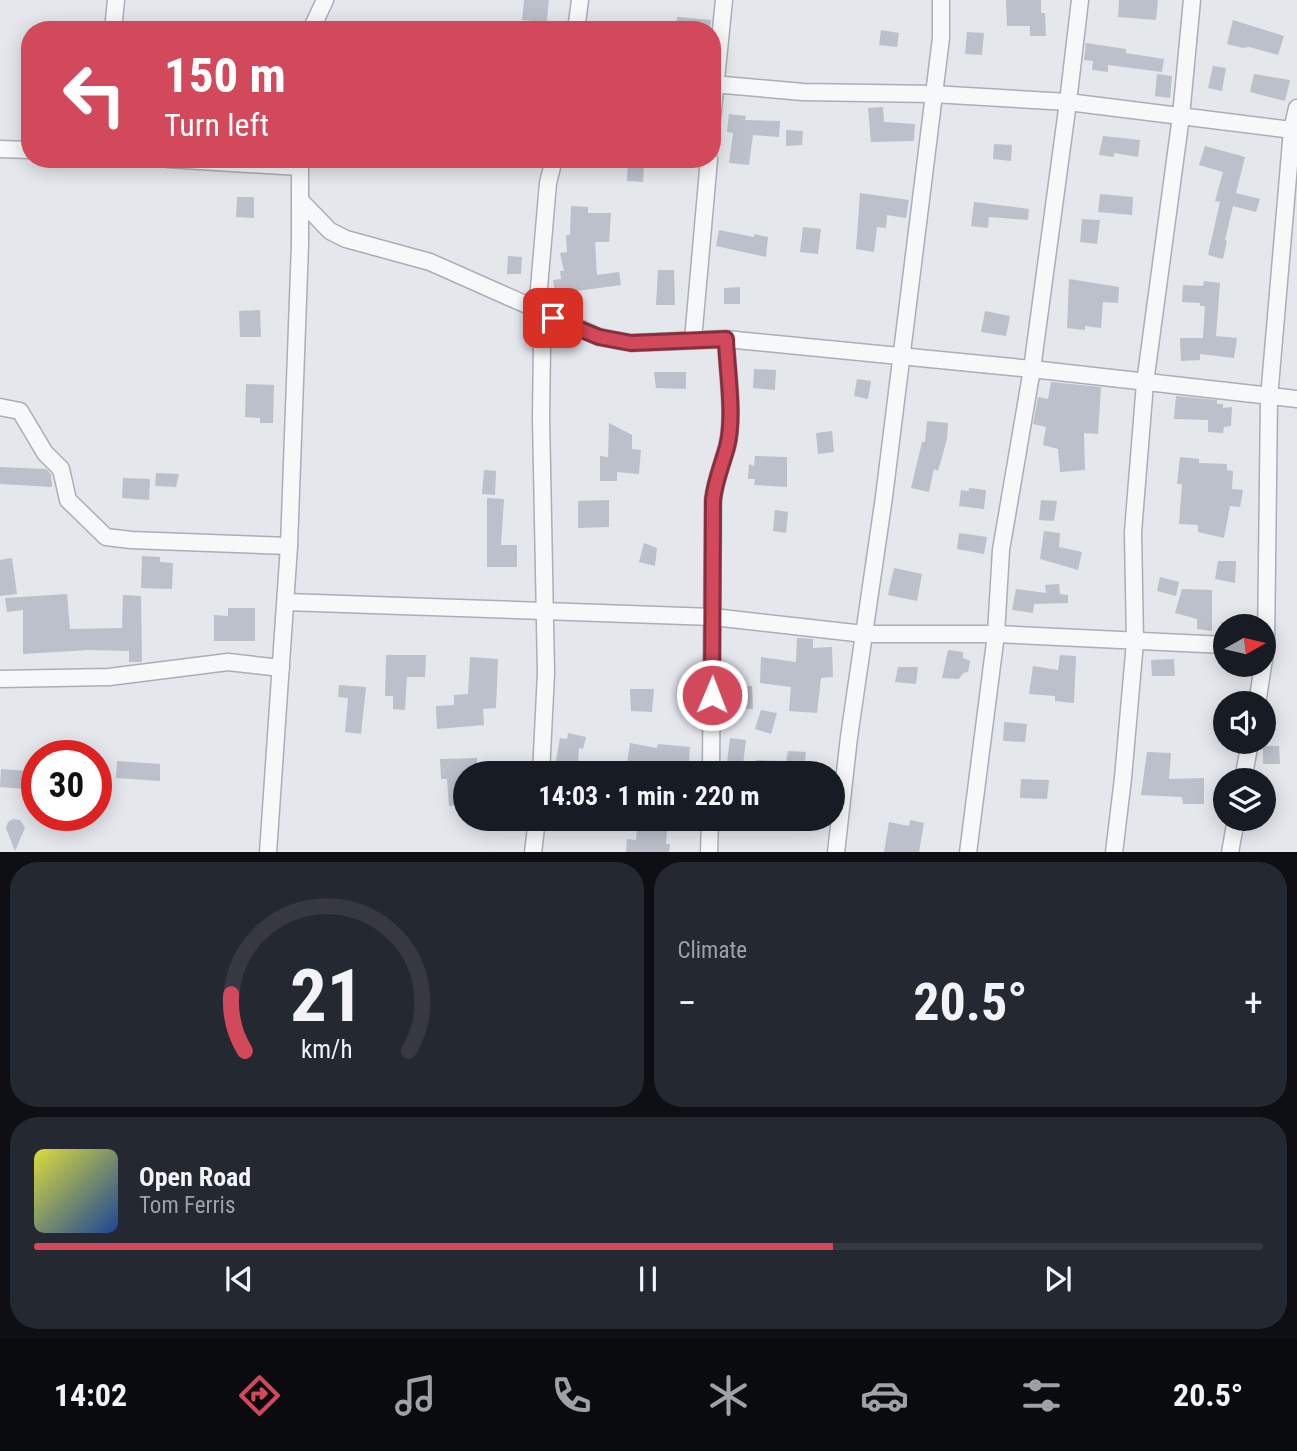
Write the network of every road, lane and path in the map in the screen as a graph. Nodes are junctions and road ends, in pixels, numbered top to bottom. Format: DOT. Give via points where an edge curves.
graph roads {
  1 [pos="116,0"];
  2 [pos="324,0"];
  3 [pos="580,0"];
  4 [pos="724,0"];
  5 [pos="941,0"];
  6 [pos="1080,0"];
  7 [pos="1192,0"];
  8 [pos="114,21"];
  9 [pos="315,21"];
  10 [pos="577,21"];
  11 [pos="721,25"];
  12 [pos="721,85"];
  13 [pos="933,94"];
  14 [pos="1068,102"];
  15 [pos="1297,108"];
  16 [pos="1181,116"];
  17 [pos="1292,130"];
  18 [pos="0,149"];
  19 [pos="21,150"];
  20 [pos="299,168"];
  21 [pos="552,168"];
  22 [pos="708,168"];
  23 [pos="300,200"];
  24 [pos="537,311"];
  25 [pos="726,339"];
  26 [pos="693,340"];
  27 [pos="901,356"];
  28 [pos="1032,369"];
  29 [pos="1145,383"];
  30 [pos="1269,398"];
  31 [pos="1297,399"];
  32 [pos="0,407"];
  33 [pos="289,546"];
  34 [pos="286,602"];
  35 [pos="545,610"];
  36 [pos="1265,614"];
  37 [pos="713,617"];
  38 [pos="996,634"];
  39 [pos="864,635"];
  40 [pos="1135,642"];
  41 [pos="1213,645"];
  42 [pos="281,668"];
  43 [pos="0,679"];
  44 [pos="542,761"];
  45 [pos="710,761"];
  46 [pos="536,831"];
  47 [pos="710,831"];
  48 [pos="1234,831"];
  49 [pos="268,852"];
  50 [pos="533,852"];
  51 [pos="709,852"];
  52 [pos="836,852"];
  53 [pos="968,852"];
  54 [pos="1114,852"];
  55 [pos="1230,852"];
  1 -- 8 [label="street"];
  2 -- 9 [label="street"];
  3 -- 10 [label="street"];
  4 -- 11 [label="street"];
  5 -- 13 [label="street"];
  6 -- 14 [label="street"];
  7 -- 16 [label="street"];
  12 -- 13 [label="street" via="803,92"];
  13 -- 14 [label="street"];
  13 -- 27 [label="street"];
  14 -- 16 [label="street"];
  14 -- 28 [label="street"];
  15 -- 17 [label="street"];
  16 -- 17 [label="street"];
  16 -- 29 [label="street"];
  17 -- 30 [label="street"];
  18 -- 19 [label="street"];
  20 -- 23 [label="street"];
  21 -- 24 [label="street"];
  22 -- 26 [label="street"];
  23 -- 24 [label="street" via="330,231 346,239 430,262"];
  23 -- 33 [label="street"];
  24 -- 26 [label="street" via="599,337 631,343"];
  24 -- 35 [label="street" via="542,346"];
  25 -- 26 [label="street"];
  25 -- 27 [label="street"];
  25 -- 37 [label="street" via="729,431 713,500"];
  27 -- 28 [label="street"];
  27 -- 39 [label="street"];
  28 -- 29 [label="street"];
  28 -- 38 [label="street" via="1001,550"];
  29 -- 30 [label="street"];
  29 -- 40 [label="street" via="1133,532"];
  30 -- 31 [label="street"];
  30 -- 36 [label="street"];
  32 -- 33 [label="street" via="20,411 45,453 61,469 68,500 106,537"];
  33 -- 34 [label="street"];
  34 -- 35 [label="street"];
  34 -- 42 [label="street"];
  35 -- 37 [label="street"];
  35 -- 44 [label="street"];
  37 -- 39 [label="street"];
  37 -- 45 [label="street"];
  38 -- 39 [label="street"];
  38 -- 40 [label="street"];
  38 -- 53 [label="street"];
  39 -- 52 [label="street"];
  40 -- 41 [label="street"];
  40 -- 54 [label="street"];
  42 -- 43 [label="street" via="228,662 109,677"];
  42 -- 49 [label="street"];
  46 -- 50 [label="street"];
  47 -- 51 [label="street"];
  48 -- 55 [label="street"];
}
